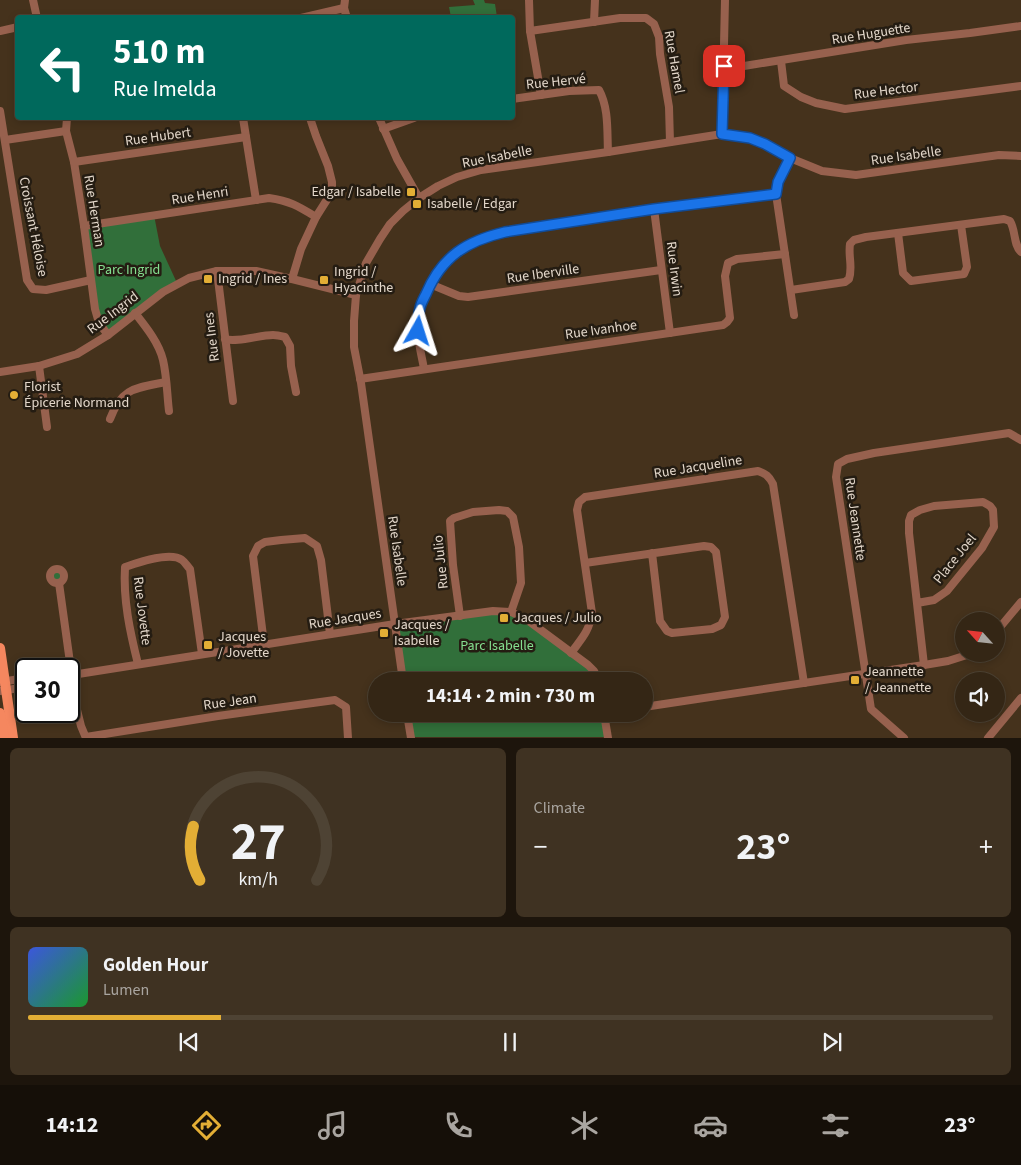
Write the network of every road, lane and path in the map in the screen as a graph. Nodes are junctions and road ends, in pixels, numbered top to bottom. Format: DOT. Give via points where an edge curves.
graph roads {
  1 [pos="33,0"];
  2 [pos="529,0"];
  3 [pos="595,0"];
  4 [pos="725,0"];
  5 [pos="344,4"];
  6 [pos="36,15"];
  7 [pos="310,15"];
  8 [pos="594,22"];
  9 [pos="1021,26"];
  10 [pos="15,28"];
  11 [pos="0,31"];
  12 [pos="530,31"];
  13 [pos="781,61"];
  14 [pos="724,66"];
  15 [pos="1021,86"];
  16 [pos="541,95"];
  17 [pos="515,99"];
  18 [pos="0,111"];
  19 [pos="67,120"];
  20 [pos="243,120"];
  21 [pos="311,120"];
  22 [pos="380,120"];
  23 [pos="408,120"];
  24 [pos="383,129"];
  25 [pos="66,131"];
  26 [pos="722,134"];
  27 [pos="246,137"];
  28 [pos="5,140"];
  29 [pos="670,142"];
  30 [pos="608,152"];
  31 [pos="1021,156"];
  32 [pos="790,158"];
  33 [pos="74,162"];
  34 [pos="776,194"];
  35 [pos="419,198"];
  36 [pos="256,200"];
  37 [pos="654,209"];
  38 [pos="316,217"];
  39 [pos="961,225"];
  40 [pos="84,226"];
  41 [pos="898,234"];
  42 [pos="1021,252"];
  43 [pos="785,254"];
  44 [pos="661,270"];
  45 [pos="217,271"];
  46 [pos="292,279"];
  47 [pos="91,280"];
  48 [pos="430,284"];
  49 [pos="791,290"];
  50 [pos="356,295"];
  51 [pos="136,313"];
  52 [pos="794,315"];
  53 [pos="670,333"];
  54 [pos="108,335"];
  55 [pos="225,339"];
  56 [pos="38,366"];
  57 [pos="424,369"];
  58 [pos="0,372"];
  59 [pos="360,379"];
  60 [pos="166,382"];
  61 [pos="296,392"];
  62 [pos="232,401"];
  63 [pos="169,411"];
  64 [pos="110,419"];
  65 [pos="47,427"];
  66 [pos="1021,440"];
  67 [pos="652,553"];
  68 [pos="585,563"];
  69 [pos="59,583"];
  70 [pos="1021,602"];
  71 [pos="917,603"];
  72 [pos="511,612"];
  73 [pos="460,616"];
  74 [pos="1005,621"];
  75 [pos="395,624"];
  76 [pos="330,634"];
  77 [pos="264,644"];
  78 [pos="0,648"];
  79 [pos="571,653"];
  80 [pos="202,654"];
  81 [pos="68,658"];
  82 [pos="955,659"];
  83 [pos="138,664"];
  84 [pos="924,665"];
  85 [pos="402,672"];
  86 [pos="594,672"];
  87 [pos="80,673"];
  88 [pos="865,674"];
  89 [pos="15,682"];
  90 [pos="804,683"];
  91 [pos="3,686"];
  92 [pos="1021,698"];
  93 [pos="653,706"];
  94 [pos="0,713"];
  95 [pos="80,722"];
  96 [pos="408,722"];
  97 [pos="605,722"];
  98 [pos="86,737"];
  99 [pos="4,738"];
  100 [pos="13,738"];
  101 [pos="348,738"];
  102 [pos="411,738"];
  103 [pos="608,738"];
  104 [pos="904,738"];
  105 [pos="988,738"];
  1 -- 6 [label="street"];
  2 -- 12 [label="street"];
  3 -- 8 [label="street"];
  4 -- 14 [label="street"];
  5 -- 7 [label="street"];
  8 -- 12 [label="street, Rue Hamel"];
  8 -- 29 [label="street, Rue Hamel" via="646,18 654,24 659,37 669,107"];
  9 -- 13 [label="street, Rue Huguette" via="906,40"];
  10 -- 11 [label="street"];
  12 -- 16 [label="street"];
  13 -- 14 [label="street, Rue Huguette"];
  13 -- 15 [label="street, Rue Hector" via="784,86 816,103 845,108"];
  14 -- 26 [label="street"];
  16 -- 17 [label="street, Rue Hervé"];
  16 -- 30 [label="street, Rue Hervé" via="599,90 604,98"];
  18 -- 28 [label="street, Croissant Héloise"];
  19 -- 25 [label="street, Rue Herman"];
  20 -- 27 [label="street"];
  21 -- 38 [label="street" via="332,182 332,190"];
  22 -- 24 [label="street"];
  23 -- 24 [label="street"];
  24 -- 35 [label="street"];
  25 -- 28 [label="street"];
  25 -- 33 [label="street, Rue Herman"];
  26 -- 29 [label="street, Rue Isabelle"];
  26 -- 32 [label="street, Rue Isabelle" via="750,138"];
  27 -- 33 [label="street, Rue Hubert"];
  27 -- 36 [label="street"];
  28 -- 47 [label="street, Croissant Héloise" via="27,280 33,289 46,290"];
  29 -- 30 [label="street, Rue Isabelle"];
  30 -- 35 [label="street, Rue Isabelle" via="481,170 457,177"];
  31 -- 32 [label="street, Rue Isabelle" via="999,155 856,176 822,171"];
  32 -- 34 [label="street"];
  33 -- 40 [label="street, Rue Herman"];
  34 -- 37 [label="street"];
  34 -- 43 [label="street"];
  35 -- 50 [label="street, Rue Isabelle" via="390,224 380,239 366,263"];
  36 -- 38 [label="street, Rue Henri" via="283,200"];
  36 -- 40 [label="street, Rue Henri"];
  37 -- 44 [label="street, Rue Irwin"];
  37 -- 48 [label="street" via="486,236 450,257"];
  38 -- 46 [label="street"];
  39 -- 41 [label="street"];
  39 -- 41 [label="street" via="967,267 964,274 911,281 904,273"];
  39 -- 42 [label="street" via="1010,221"];
  40 -- 47 [label="street, Rue Herman"];
  41 -- 49 [label="street" via="854,240 849,251 850,279 845,282"];
  43 -- 49 [label="street"];
  43 -- 53 [label="street, Rue Ivanhoe" via="737,259 728,263 725,276 730,318 727,322 717,327"];
  44 -- 48 [label="street, Rue Iberville" via="468,296 459,296"];
  44 -- 53 [label="street, Rue Irwin"];
  45 -- 46 [label="street, Rue Ingrid" via="256,271"];
  45 -- 51 [label="street, Rue Ingrid" via="189,278 163,292"];
  45 -- 55 [label="street, Rue Ines"];
  46 -- 50 [label="street, Rue Ingrid"];
  47 -- 54 [label="street, Rue Herman" via="99,323"];
  48 -- 57 [label="street" via="419,316"];
  49 -- 52 [label="street"];
  50 -- 59 [label="street, Rue Isabelle" via="354,347"];
  51 -- 54 [label="street, Rue Ingrid"];
  51 -- 60 [label="street" via="163,359"];
  53 -- 57 [label="street, Rue Ivanhoe"];
  54 -- 56 [label="street, Rue Ingrid" via="77,354"];
  55 -- 61 [label="street" via="285,337 290,346"];
  55 -- 62 [label="street, Rue Ines"];
  56 -- 58 [label="street, Rue Ingrid"];
  56 -- 65 [label="street"];
  57 -- 59 [label="street, Rue Ivanhoe"];
  59 -- 75 [label="street, Rue Isabelle"];
  60 -- 63 [label="street"];
  60 -- 64 [label="street" via="125,394"];
  66 -- 88 [label="street, Rue Jeannette" via="1009,434 874,453 838,464 836,477"];
  67 -- 67 [label="street" via="660,621 667,632 712,629 721,624 725,617 716,552 704,546"];
  67 -- 68 [label="street"];
  68 -- 79 [label="street, Rue Jacqueline" via="592,613 586,632"];
  68 -- 90 [label="street, Rue Jacqueline" via="577,510 585,497 743,472 765,473 773,484"];
  69 -- 81 [label="street"];
  70 -- 74 [label="street"];
  71 -- 71 [label="street, Place Joel" via="934,600 947,592 982,548 994,527 990,506 983,502 934,506 911,515 909,533"];
  71 -- 84 [label="street, Place Joel"];
  72 -- 73 [label="street, Rue Jacques"];
  72 -- 73 [label="street, Rue Julio" via="521,583 513,517 507,511 482,511 450,521"];
  72 -- 79 [label="street, Rue Jacques" via="526,619"];
  73 -- 75 [label="street, Rue Jacques"];
  75 -- 76 [label="street, Rue Jacques"];
  75 -- 85 [label="street, Rue Isabelle"];
  76 -- 77 [label="street, Rue Jacques"];
  76 -- 77 [label="street" via="317,546 305,538 265,542 258,546 253,556"];
  77 -- 80 [label="street, Rue Jacques"];
  78 -- 91 [label="main road"];
  79 -- 86 [label="street, Rue Jacques"];
  80 -- 83 [label="street, Rue Jacques"];
  80 -- 83 [label="street, Rue Jovette" via="190,569 181,559 174,557 144,560 125,568 130,632"];
  82 -- 84 [label="street"];
  83 -- 87 [label="street, Rue Jacques"];
  84 -- 88 [label="street"];
  88 -- 90 [label="street"];
  88 -- 104 [label="street, Rue Jeannette" via="871,709"];
  89 -- 91 [label="street"];
  90 -- 93 [label="street"];
  91 -- 100 [label="main road"];
  92 -- 105 [label="street"];
  94 -- 99 [label="main road"];
  95 -- 98 [label="street"];
  96 -- 102 [label="street"];
  97 -- 103 [label="street"];
  98 -- 101 [label="street, Rue Jean" via="335,700 346,707"];
}
